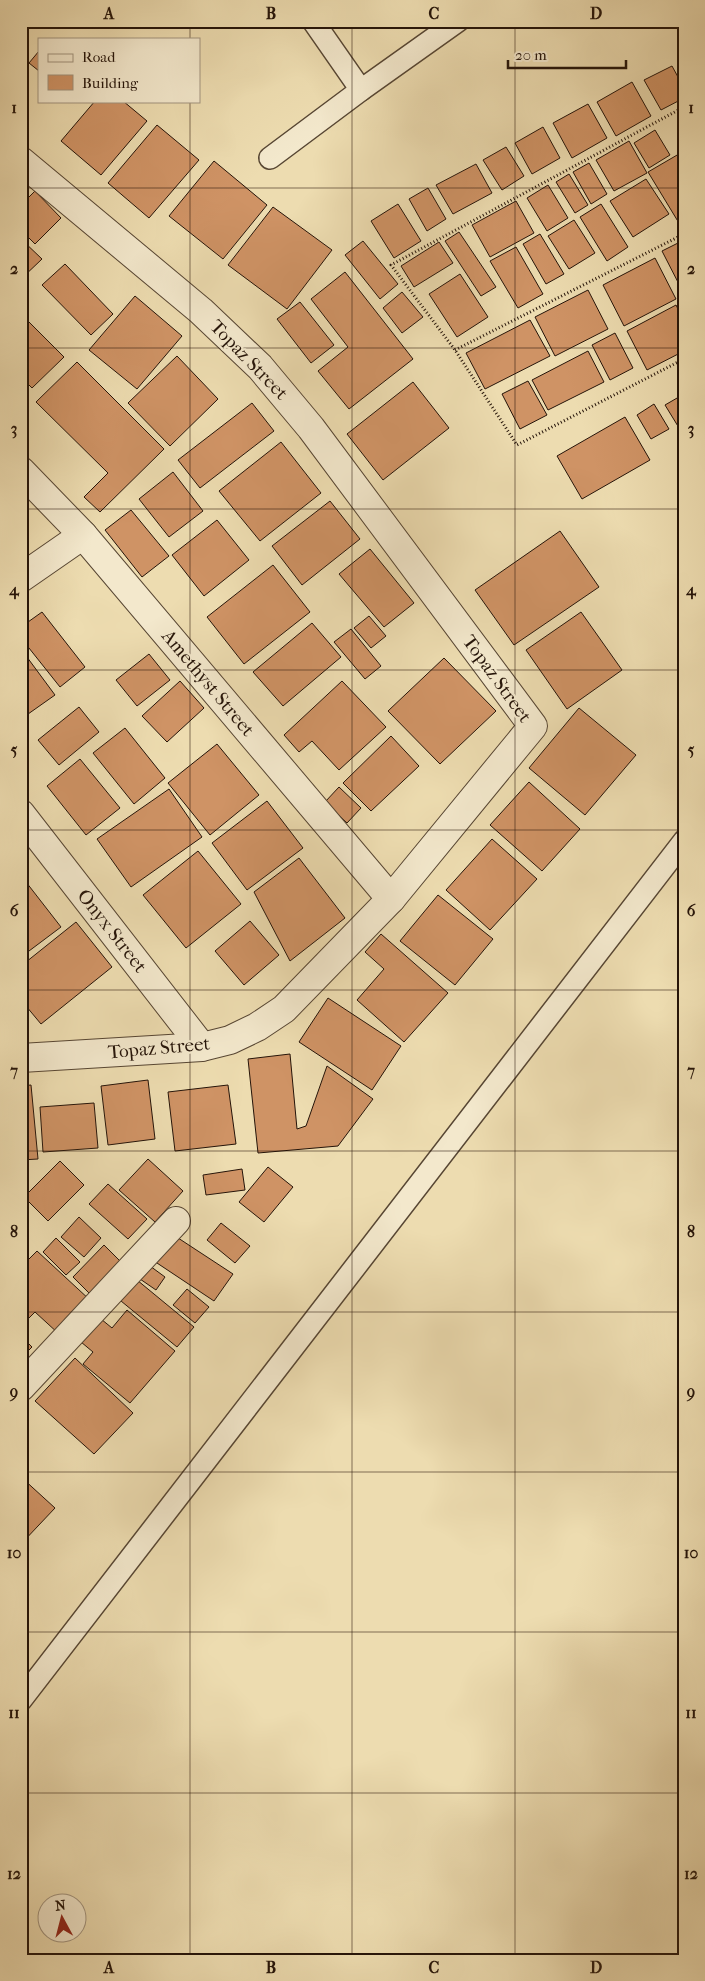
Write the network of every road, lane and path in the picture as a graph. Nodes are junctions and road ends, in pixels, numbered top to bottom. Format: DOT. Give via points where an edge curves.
graph roads {
  1 [pos="313,21"];
  2 [pos="458,21"];
  3 [pos="361,90"];
  4 [pos="684,108"];
  5 [pos="270,158"];
  6 [pos="21,161"];
  7 [pos="684,234"];
  8 [pos="455,350"];
  9 [pos="684,359"];
  10 [pos="21,471"];
  11 [pos="83,536"];
  12 [pos="21,578"];
  13 [pos="21,814"];
  14 [pos="684,841"];
  15 [pos="391,898"];
  16 [pos="202,1047"];
  17 [pos="21,1058"];
  18 [pos="176,1220"];
  19 [pos="21,1387"];
  20 [pos="21,1700"];
  1 -- 3 [label="lane"];
  2 -- 3 [label="lane"];
  3 -- 5 [label="lane"];
  4 -- 8 [label="path" via="391,265"];
  6 -- 15 [label="street, Topaz Street" via="201,311 260,367 311,428 533,726"];
  7 -- 8 [label="path"];
  8 -- 9 [label="path" via="517,445"];
  10 -- 11 [label="street, Amethyst Street"];
  11 -- 12 [label="street"];
  11 -- 15 [label="street, Amethyst Street"];
  13 -- 16 [label="street, Onyx Street"];
  14 -- 20 [label="lane"];
  15 -- 16 [label="street, Topaz Street" via="284,1009 230,1040"];
  16 -- 17 [label="street, Topaz Street"];
  18 -- 19 [label="street"];
}
